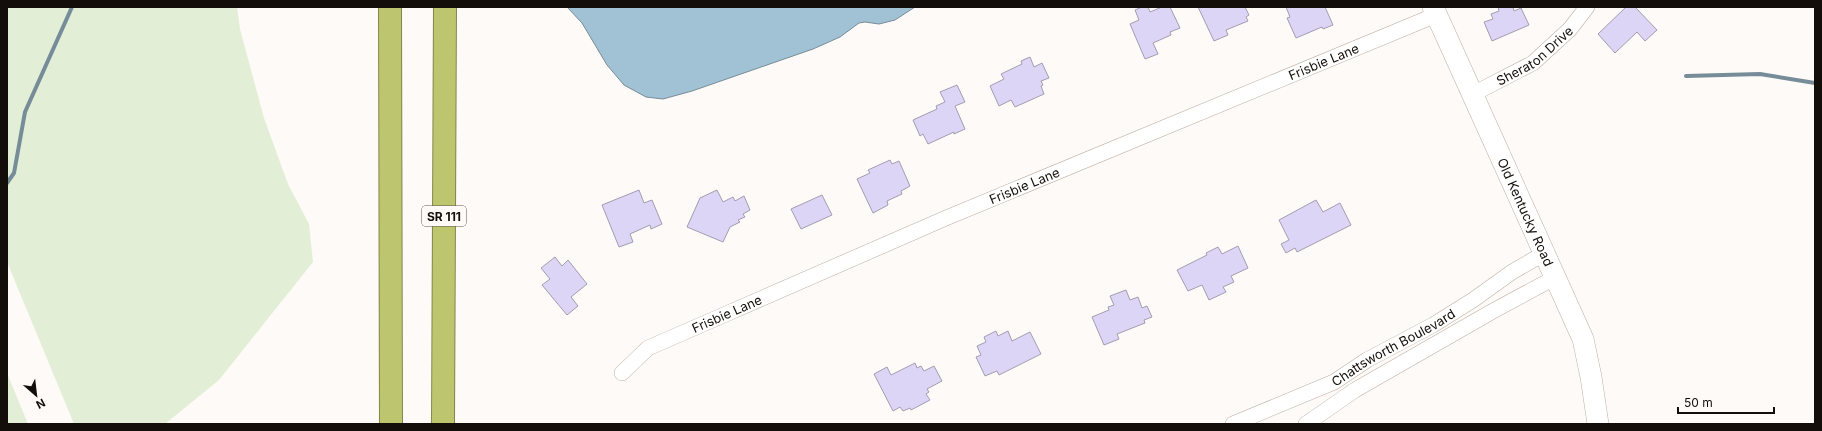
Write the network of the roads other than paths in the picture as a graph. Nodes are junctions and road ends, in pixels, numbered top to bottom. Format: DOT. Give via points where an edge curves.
graph roads {
  1 [pos="390,7"];
  2 [pos="445,7"];
  3 [pos="1587,7"];
  4 [pos="1434,11"];
  5 [pos="1473,94"];
  6 [pos="1545,253"];
  7 [pos="1556,277"];
  8 [pos="622,373"];
  9 [pos="391,424"];
  10 [pos="443,424"];
  11 [pos="1233,424"];
  12 [pos="1306,424"];
  13 [pos="1598,424"];
  1 -- 9 [label="highway"];
  2 -- 10 [label="highway, SR 111"];
  3 -- 5 [label="street, Sheraton Drive" via="1570,29 1533,63"];
  4 -- 5 [label="street, Old Kentucky Road"];
  4 -- 8 [label="street, Frisbie Lane" via="946,218 648,348"];
  5 -- 6 [label="street, Old Kentucky Road"];
  6 -- 7 [label="street, Old Kentucky Road"];
  6 -- 11 [label="street, Chattsworth Boulevard" via="1512,272 1474,300 1367,360 1334,382"];
  7 -- 12 [label="street, Chattsworth Boulevard" via="1355,390"];
  7 -- 13 [label="street, Old Kentucky Road" via="1583,339 1592,377"];
}
